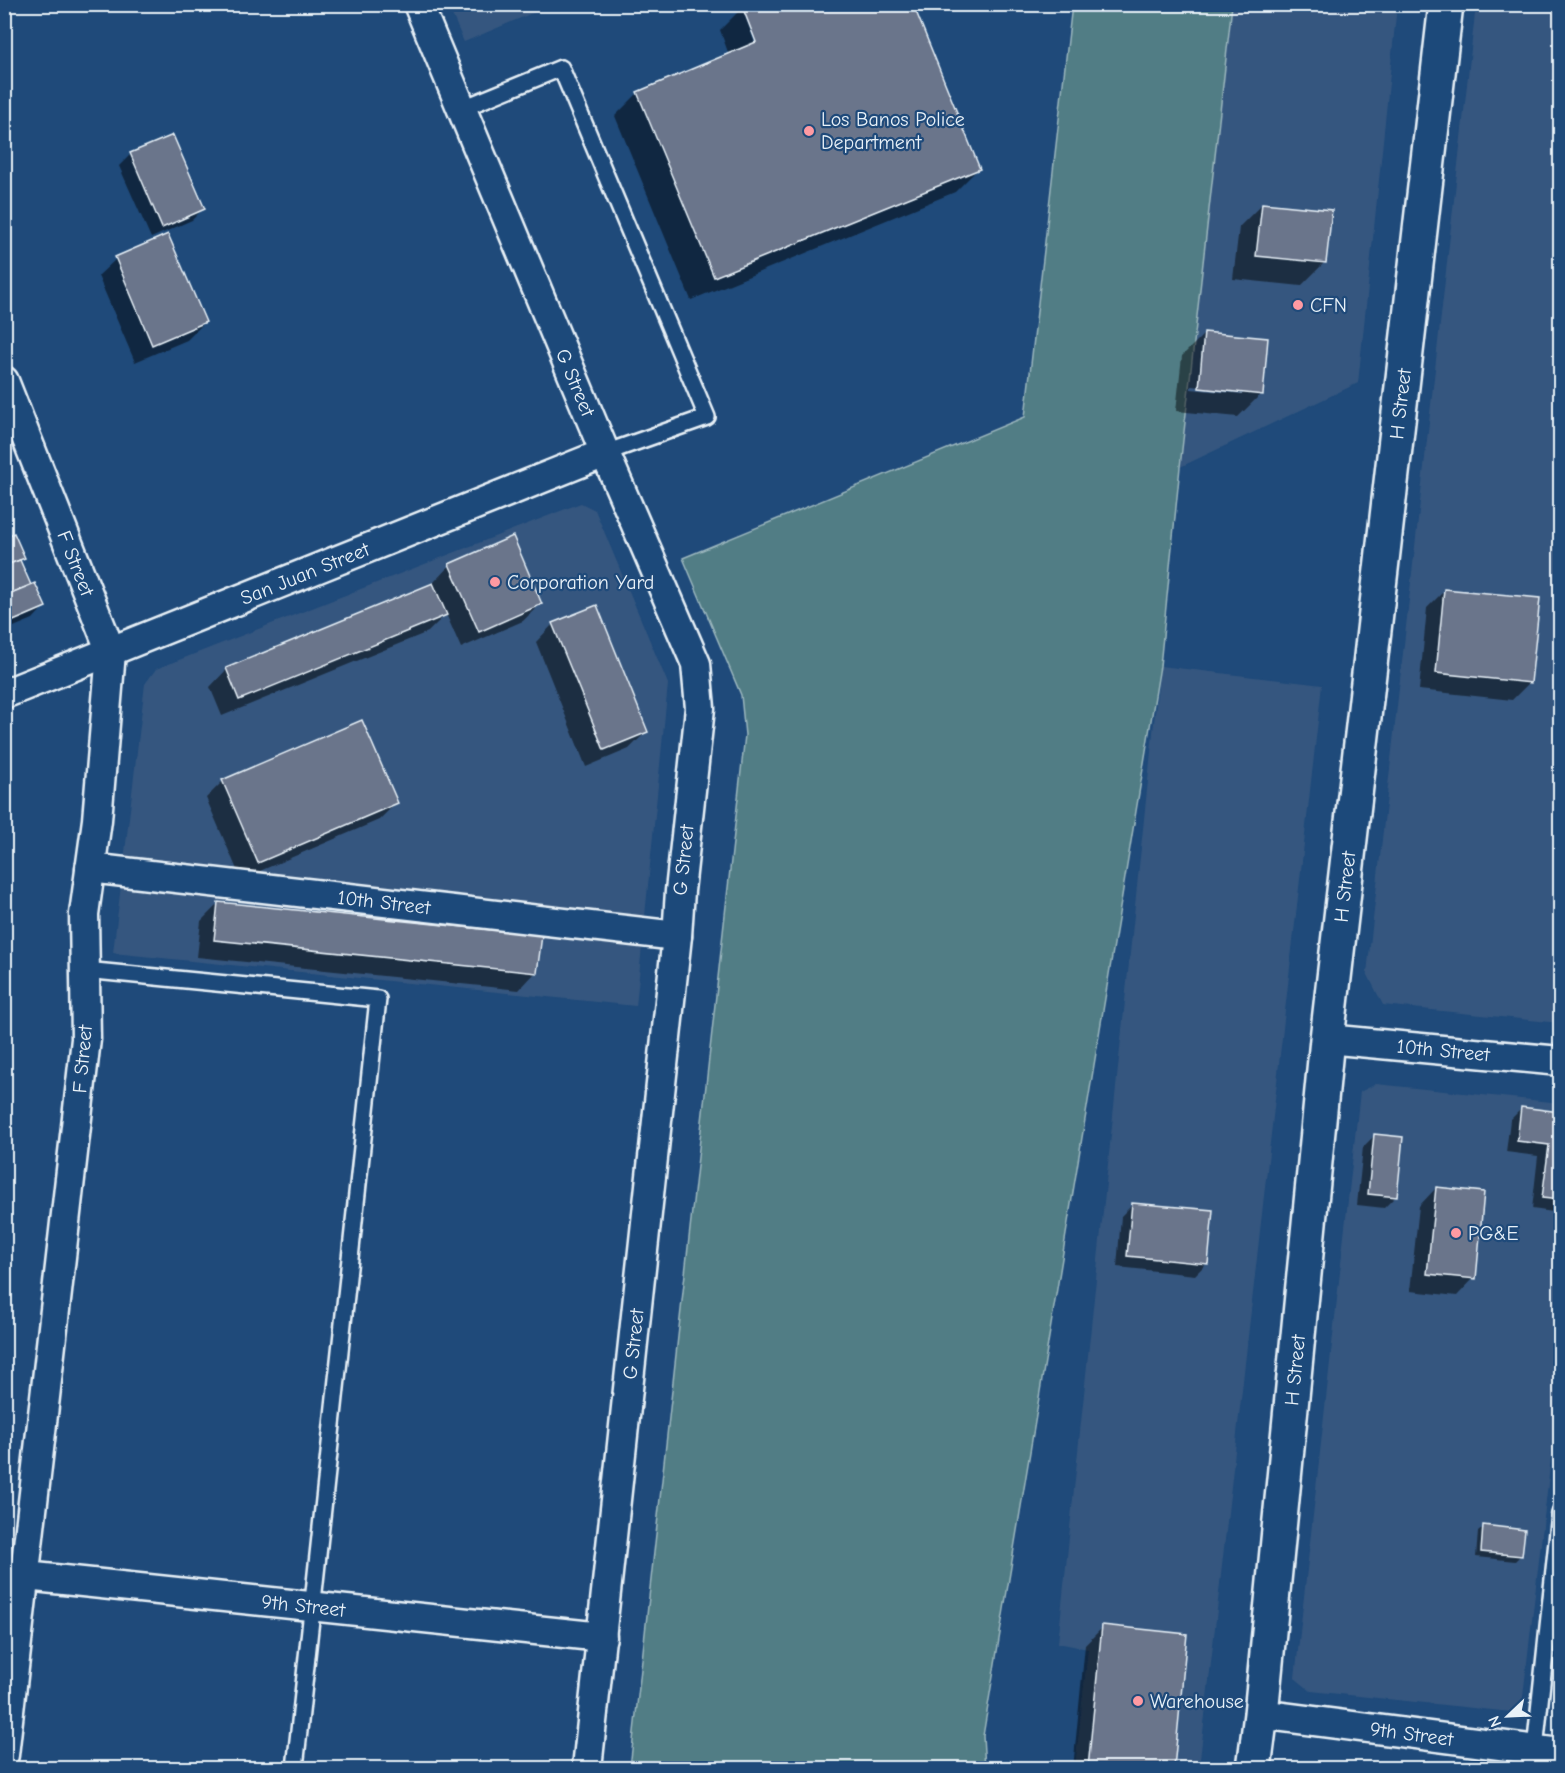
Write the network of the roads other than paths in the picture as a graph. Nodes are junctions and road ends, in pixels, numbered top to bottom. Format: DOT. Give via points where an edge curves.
graph roads {
  1 [pos="418,4"];
  2 [pos="1446,4"];
  3 [pos="461,109"];
  4 [pos="4,381"];
  5 [pos="604,453"];
  6 [pos="111,652"];
  7 [pos="4,694"];
  8 [pos="90,868"];
  9 [pos="677,936"];
  10 [pos="85,970"];
  11 [pos="1327,1039"];
  12 [pos="1560,1060"];
  13 [pos="1560,1513"];
  14 [pos="14,1575"];
  15 [pos="311,1606"];
  16 [pos="602,1637"];
  17 [pos="1262,1714"];
  18 [pos="4,1755"];
  19 [pos="1543,1757"];
  20 [pos="295,1768"];
  21 [pos="587,1768"];
  22 [pos="1254,1768"];
  1 -- 3 [label="street, G Street"];
  2 -- 11 [label="street, H Street"];
  3 -- 5 [label="street, G Street"];
  3 -- 5 [label="lane" via="561,68 707,417"];
  4 -- 6 [label="street, F Street"];
  5 -- 6 [label="street, San Juan Street"];
  5 -- 9 [label="street, G Street" via="696,664 700,708"];
  6 -- 7 [label="street, San Juan Street"];
  6 -- 8 [label="street, F Street"];
  8 -- 9 [label="street, 10th Street"];
  8 -- 10 [label="street, F Street" via="84,914"];
  9 -- 16 [label="street, G Street"];
  10 -- 14 [label="street, F Street" via="86,1039"];
  10 -- 15 [label="lane" via="378,999"];
  11 -- 12 [label="street, 10th Street"];
  11 -- 17 [label="street, H Street"];
  13 -- 19 [label="lane"];
  14 -- 15 [label="street, 9th Street"];
  14 -- 18 [label="street, F Street"];
  15 -- 16 [label="street, 9th Street"];
  15 -- 20 [label="lane"];
  16 -- 21 [label="street, G Street"];
  17 -- 19 [label="street, 9th Street"];
  17 -- 22 [label="street, H Street"];
}
